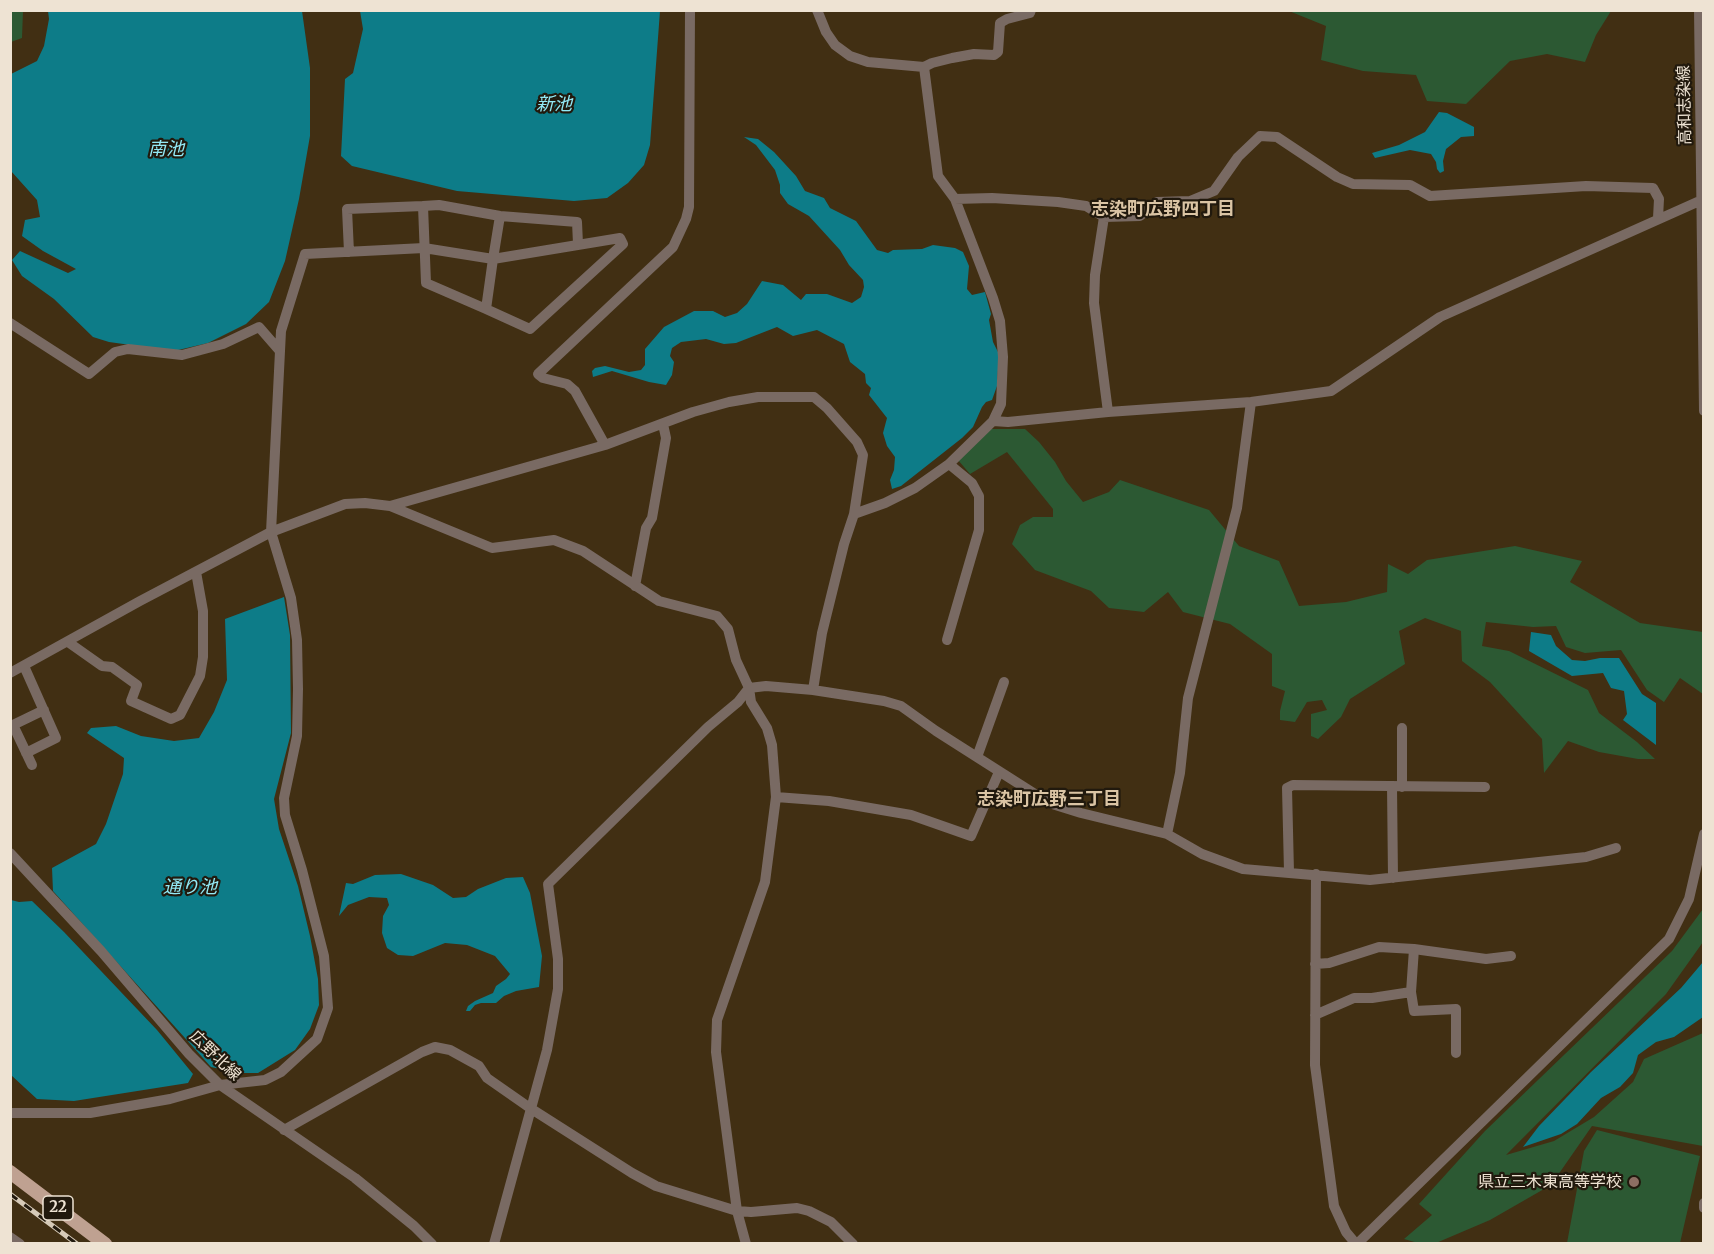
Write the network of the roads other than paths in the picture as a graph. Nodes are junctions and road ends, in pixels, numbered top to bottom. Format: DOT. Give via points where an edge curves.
graph roads {
  1 [pos="690,10"];
  2 [pos="817,10"];
  3 [pos="1031,10"];
  4 [pos="1699,10"];
  5 [pos="924,67"];
  6 [pos="955,199"];
  7 [pos="1702,199"];
  8 [pos="423,206"];
  9 [pos="500,216"];
  10 [pos="1104,217"];
  11 [pos="1658,218"];
  12 [pos="578,244"];
  13 [pos="424,248"];
  14 [pos="349,252"];
  15 [pos="493,259"];
  16 [pos="486,309"];
  17 [pos="10,323"];
  18 [pos="279,350"];
  19 [pos="1251,402"];
  20 [pos="1704,411"];
  21 [pos="1108,412"];
  22 [pos="993,421"];
  23 [pos="663,424"];
  24 [pos="605,445"];
  25 [pos="949,464"];
  26 [pos="390,506"];
  27 [pos="854,514"];
  28 [pos="271,532"];
  29 [pos="196,572"];
  30 [pos="635,586"];
  31 [pos="947,640"];
  32 [pos="68,642"];
  33 [pos="24,666"];
  34 [pos="10,673"];
  35 [pos="1004,682"];
  36 [pos="749,688"];
  37 [pos="813,690"];
  38 [pos="44,710"];
  39 [pos="1402,728"];
  40 [pos="26,753"];
  41 [pos="977,757"];
  42 [pos="32,765"];
  43 [pos="999,772"];
  44 [pos="1397,787"];
  45 [pos="1485,787"];
  46 [pos="776,797"];
  47 [pos="1167,834"];
  48 [pos="1704,834"];
  49 [pos="1616,848"];
  50 [pos="10,853"];
  51 [pos="1289,872"];
  52 [pos="1316,874"];
  53 [pos="1393,878"];
  54 [pos="1414,949"];
  55 [pos="1510,956"];
  56 [pos="1315,964"];
  57 [pos="1411,992"];
  58 [pos="1315,1015"];
  59 [pos="1456,1053"];
  60 [pos="220,1085"];
  61 [pos="530,1108"];
  62 [pos="10,1113"];
  63 [pos="284,1130"];
  64 [pos="10,1173"];
  65 [pos="1704,1203"];
  66 [pos="1704,1208"];
  67 [pos="737,1211"];
  68 [pos="10,1237"];
  69 [pos="100,1242"];
  70 [pos="20,1244"];
  71 [pos="432,1244"];
  72 [pos="494,1244"];
  73 [pos="746,1244"];
  74 [pos="853,1244"];
  75 [pos="1356,1244"];
  1 -- 24 [label="street" via="686,219 673,247 538,374 567,384 575,391"];
  2 -- 5 [label="street" via="835,45 850,56 868,62"];
  3 -- 5 [label="street" via="1000,23 998,52 994,55 974,54"];
  4 -- 7 [label="street, 高和志染線"];
  5 -- 6 [label="street" via="938,176"];
  6 -- 10 [label="street" via="1058,202 1086,206"];
  6 -- 22 [label="street" via="1000,321 1004,382 1001,404"];
  7 -- 11 [label="street"];
  7 -- 20 [label="street, 高和志染線"];
  8 -- 9 [label="street" via="439,205"];
  8 -- 13 [label="street"];
  8 -- 14 [label="street" via="347,209"];
  9 -- 12 [label="street" via="577,222"];
  9 -- 15 [label="street"];
  10 -- 11 [label="street" via="1140,216 1157,202 1190,201 1214,191 1238,157 1260,136 1277,136 1353,184 1410,185 1430,196 1586,186 1653,188 1659,199"];
  10 -- 21 [label="street" via="1094,303"];
  11 -- 19 [label="street" via="1440,317 1331,391"];
  12 -- 15 [label="street"];
  12 -- 16 [label="street" via="620,238 624,244 530,329"];
  13 -- 14 [label="street"];
  13 -- 15 [label="street"];
  13 -- 16 [label="street" via="426,283"];
  14 -- 18 [label="street" via="304,254"];
  15 -- 16 [label="street"];
  17 -- 18 [label="street" via="89,374 115,352 128,349 182,356 223,344 259,327"];
  18 -- 28 [label="street"];
  19 -- 21 [label="street"];
  19 -- 47 [label="street" via="1237,508 1188,698"];
  21 -- 22 [label="street"];
  22 -- 25 [label="street"];
  23 -- 24 [label="street"];
  23 -- 27 [label="street" via="729,402 758,397 814,397 857,442 863,455"];
  23 -- 30 [label="street" via="666,438"];
  24 -- 26 [label="street"];
  25 -- 27 [label="street" via="915,488"];
  25 -- 31 [label="street" via="972,483 979,496 979,530"];
  26 -- 28 [label="street" via="345,504"];
  26 -- 30 [label="street" via="492,548 554,540 583,551"];
  27 -- 37 [label="street" via="822,633"];
  28 -- 29 [label="street"];
  28 -- 60 [label="street" via="291,598 297,640 297,736 284,798 285,815 319,937 328,1008 317,1039 281,1072 265,1080"];
  29 -- 32 [label="street"];
  29 -- 32 [label="street" via="203,611 203,657 200,676 180,715 171,719 131,701 137,685"];
  30 -- 36 [label="street" via="665,603 717,616 728,629"];
  32 -- 33 [label="street"];
  33 -- 34 [label="street"];
  33 -- 38 [label="street"];
  35 -- 41 [label="street"];
  36 -- 37 [label="street"];
  36 -- 46 [label="street" via="751,702 772,745"];
  36 -- 61 [label="street" via="548,884 558,989 547,1050"];
  37 -- 41 [label="street" via="901,706"];
  38 -- 40 [label="street" via="57,738"];
  38 -- 40 [label="street" via="13,725"];
  39 -- 44 [label="street"];
  40 -- 42 [label="street"];
  41 -- 43 [label="street"];
  43 -- 46 [label="street" via="971,836 911,815 829,801"];
  43 -- 47 [label="street" via="1049,803"];
  44 -- 45 [label="street"];
  44 -- 51 [label="street" via="1287,788"];
  44 -- 53 [label="street"];
  46 -- 67 [label="street" via="765,882 717,1020 716,1052"];
  47 -- 51 [label="street" via="1202,854 1243,869"];
  48 -- 75 [label="street" via="1689,899 1669,939"];
  49 -- 53 [label="street" via="1586,857"];
  50 -- 60 [label="street, 広野北線"];
  51 -- 52 [label="street"];
  52 -- 53 [label="street" via="1370,880"];
  52 -- 56 [label="street"];
  54 -- 55 [label="street" via="1486,959"];
  54 -- 56 [label="street" via="1379,947"];
  54 -- 57 [label="street"];
  56 -- 58 [label="street"];
  57 -- 58 [label="street" via="1354,998"];
  57 -- 59 [label="street" via="1414,1011 1456,1009"];
  58 -- 75 [label="street" via="1315,1065 1334,1206"];
  60 -- 62 [label="street" via="170,1099 90,1113"];
  60 -- 63 [label="street, 広野北線"];
  61 -- 63 [label="street" via="488,1078 479,1066 450,1050 435,1047"];
  61 -- 67 [label="street" via="656,1186"];
  61 -- 72 [label="street"];
  63 -- 71 [label="street, 広野北線" via="355,1178"];
  64 -- 69 [label="main road, 22"];
  65 -- 66 [label="street"];
  67 -- 73 [label="street"];
  67 -- 74 [label="street" via="809,1211 831,1222"];
  68 -- 70 [label="street"];
}
